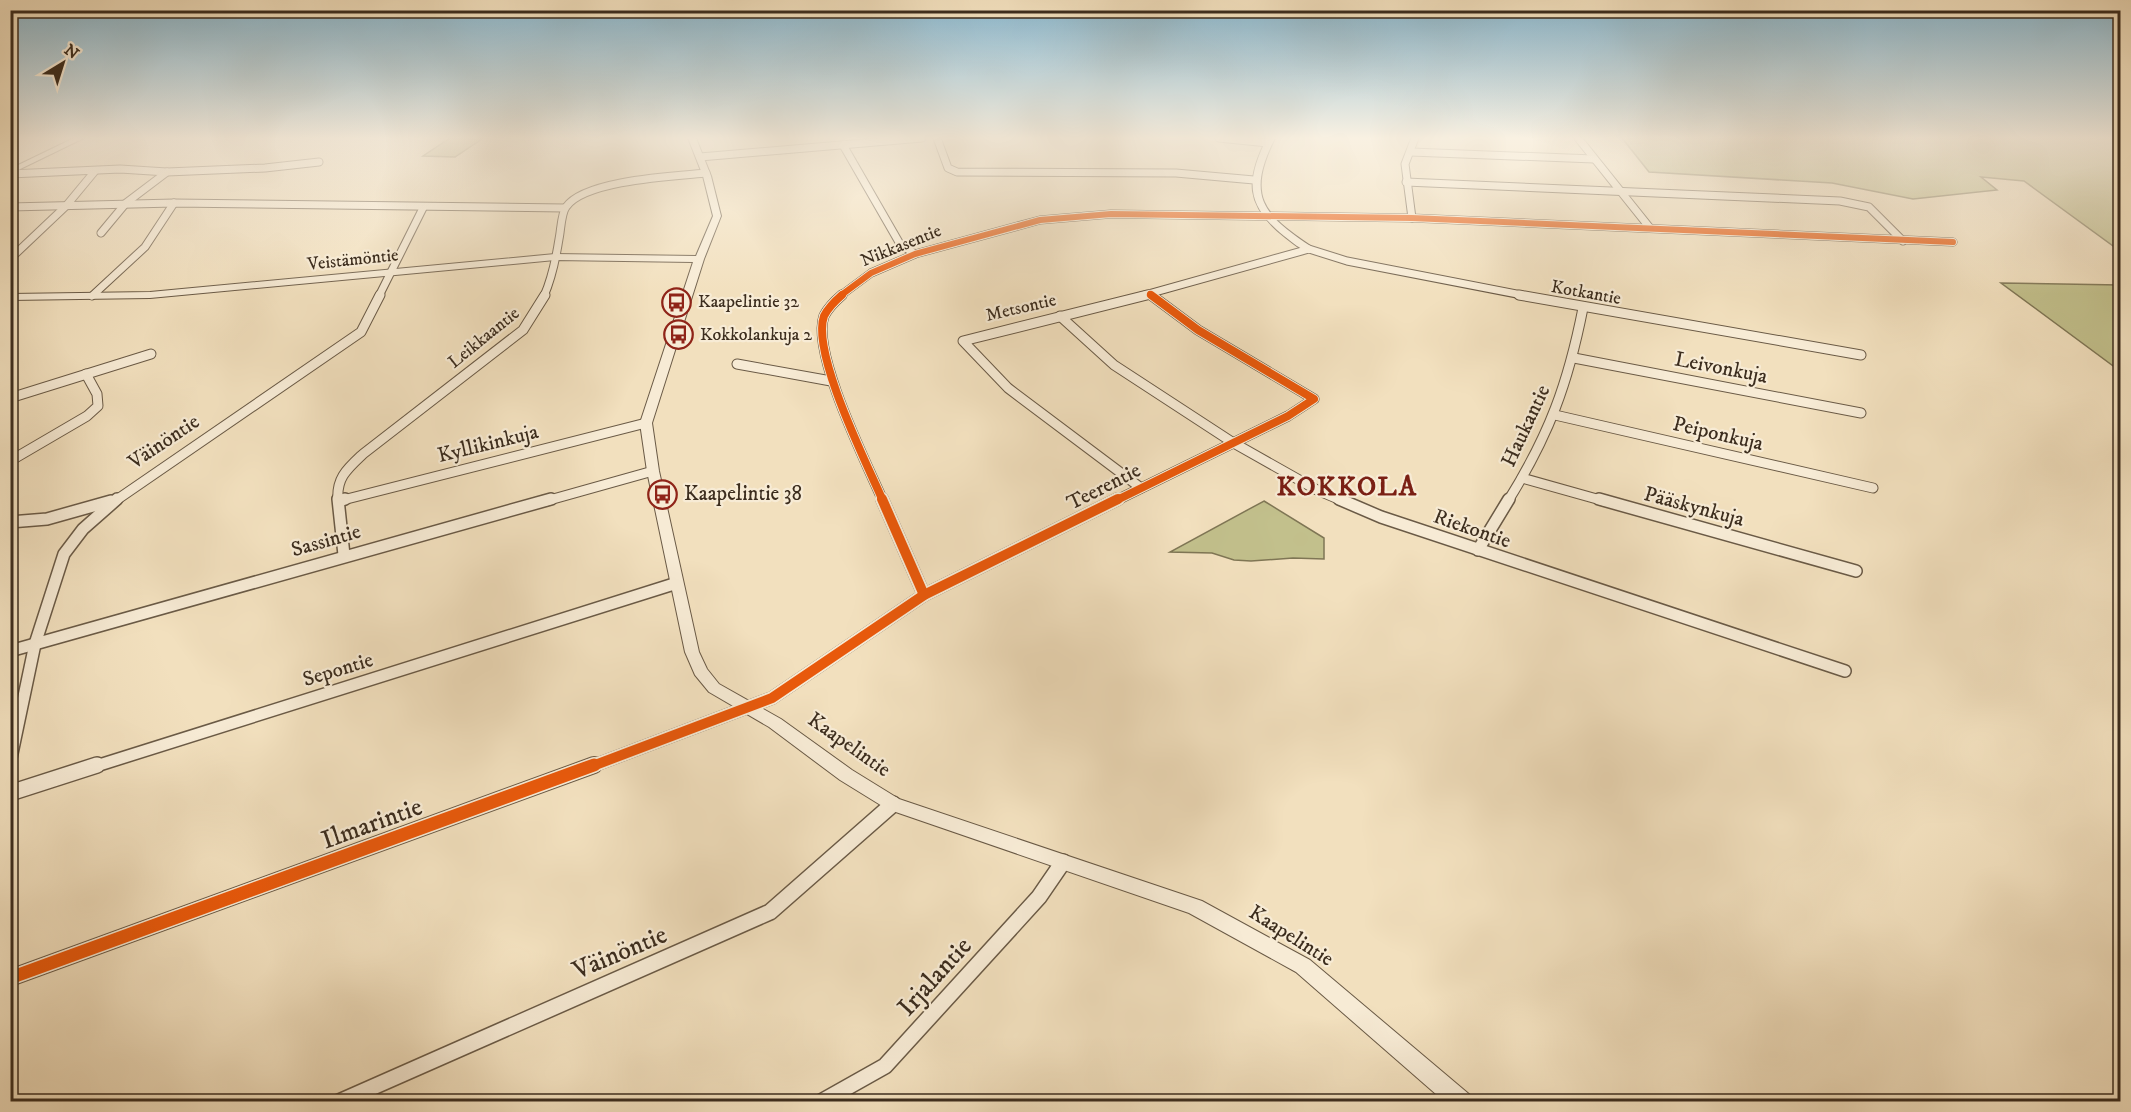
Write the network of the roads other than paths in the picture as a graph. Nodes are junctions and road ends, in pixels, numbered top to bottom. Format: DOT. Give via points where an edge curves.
graph roads {
  1 [pos="79,190"];
  2 [pos="143,190"];
  3 [pos="593,190"];
  4 [pos="710,190"];
  5 [pos="869,190"];
  6 [pos="1256,190"];
  7 [pos="1408,190"];
  8 [pos="1595,190"];
  9 [pos="1621,191"];
  10 [pos="174,202"];
  11 [pos="126,203"];
  12 [pos="66,206"];
  13 [pos="10,207"];
  14 [pos="423,208"];
  15 [pos="565,208"];
  16 [pos="1265,215"];
  17 [pos="1412,218"];
  18 [pos="1650,228"];
  19 [pos="101,233"];
  20 [pos="1903,241"];
  21 [pos="1953,242"];
  22 [pos="1309,249"];
  23 [pos="915,254"];
  24 [pos="555,257"];
  25 [pos="10,259"];
  26 [pos="699,259"];
  27 [pos="392,272"];
  28 [pos="1150,294"];
  29 [pos="92,296"];
  30 [pos="10,297"];
  31 [pos="1583,308"];
  32 [pos="1060,316"];
  33 [pos="151,354"];
  34 [pos="1861,355"];
  35 [pos="1574,358"];
  36 [pos="737,364"];
  37 [pos="86,374"];
  38 [pos="831,381"];
  39 [pos="10,398"];
  40 [pos="1861,413"];
  41 [pos="1555,415"];
  42 [pos="646,423"];
  43 [pos="1232,442"];
  44 [pos="10,461"];
  45 [pos="653,471"];
  46 [pos="1522,478"];
  47 [pos="1141,488"];
  48 [pos="1873,488"];
  49 [pos="117,499"];
  50 [pos="339,501"];
  51 [pos="10,522"];
  52 [pos="1478,550"];
  53 [pos="344,555"];
  54 [pos="1857,571"];
  55 [pos="677,583"];
  56 [pos="924,595"];
  57 [pos="35,644"];
  58 [pos="10,651"];
  59 [pos="1845,671"];
  60 [pos="746,707"];
  61 [pos="10,763"];
  62 [pos="10,793"];
  63 [pos="893,804"];
  64 [pos="1062,862"];
  65 [pos="10,978"];
  66 [pos="339,1101"];
  67 [pos="821,1101"];
  68 [pos="1462,1101"];
  1 -- 12 [label="street"];
  2 -- 11 [label="street"];
  3 -- 15 [label="street" via="571,200"];
  4 -- 26 [label="street, Kaapelintie" via="717,216"];
  5 -- 23 [label="street" via="900,244"];
  6 -- 16 [label="street"];
  7 -- 17 [label="street"];
  8 -- 9 [label="street"];
  9 -- 18 [label="street"];
  9 -- 20 [label="street" via="1856,203 1869,207"];
  10 -- 11 [label="street"];
  10 -- 14 [label="street"];
  10 -- 29 [label="street" via="146,247"];
  11 -- 12 [label="street"];
  11 -- 19 [label="street"];
  12 -- 13 [label="street"];
  12 -- 25 [label="street"];
  14 -- 15 [label="street"];
  14 -- 27 [label="street, Väinöntie"];
  15 -- 24 [label="street, Leikkaantie"];
  16 -- 17 [label="street, Nikkasentie"];
  16 -- 22 [label="street"];
  16 -- 23 [label="street, Nikkasentie" via="1102,214 1040,220"];
  17 -- 18 [label="street, Nikkasentie"];
  18 -- 20 [label="street, Nikkasentie"];
  20 -- 21 [label="street, Nikkasentie"];
  22 -- 28 [label="street, Metsontie"];
  22 -- 31 [label="street, Kotkantie" via="1367,266"];
  23 -- 38 [label="street, Nikkasentie" via="871,273 832,304 824,317 823,331"];
  24 -- 26 [label="street, Veistämöntie"];
  24 -- 27 [label="street, Veistämöntie"];
  24 -- 50 [label="street, Leikkaantie" via="548,292 536,316 363,454 342,474 336,488"];
  26 -- 42 [label="street, Kaapelintie"];
  27 -- 29 [label="street, Veistämöntie" via="150,295"];
  27 -- 49 [label="street, Väinöntie" via="361,333"];
  28 -- 32 [label="street, Metsontie"];
  28 -- 43 [label="street, Teerentie" via="1198,330 1314,399"];
  29 -- 30 [label="street, Veistämöntie"];
  31 -- 34 [label="street, Kotkantie"];
  31 -- 35 [label="street, Haukantie"];
  32 -- 43 [label="street, Riekontie" via="1114,365"];
  32 -- 47 [label="street, Metsontie" via="963,341 1008,388"];
  33 -- 37 [label="street"];
  35 -- 40 [label="street, Leivonkuja"];
  35 -- 41 [label="street, Haukantie"];
  36 -- 38 [label="street"];
  37 -- 39 [label="street"];
  37 -- 44 [label="street" via="97,394 98,406"];
  38 -- 56 [label="street, Nikkasentie"];
  41 -- 46 [label="street, Haukantie"];
  41 -- 48 [label="street, Peiponkuja"];
  42 -- 45 [label="street, Kaapelintie"];
  42 -- 50 [label="street, Kyllikinkuja"];
  43 -- 47 [label="street, Teerentie"];
  43 -- 52 [label="street, Riekontie" via="1317,490"];
  45 -- 53 [label="street, Sassintie"];
  45 -- 55 [label="street, Kaapelintie"];
  46 -- 52 [label="street, Haukantie"];
  46 -- 54 [label="street, Pääskynkuja"];
  47 -- 56 [label="street, Teerentie"];
  49 -- 51 [label="street" via="47,519"];
  49 -- 57 [label="street, Väinöntie" via="83,529 64,554"];
  50 -- 53 [label="street, Leikkaantie"];
  52 -- 59 [label="street, Riekontie"];
  53 -- 57 [label="street, Sassintie"];
  55 -- 60 [label="street, Kaapelintie" via="700,671 714,688"];
  55 -- 62 [label="street, Sepontie"];
  56 -- 60 [label="street, Teerentie" via="772,698"];
  57 -- 58 [label="street, Sassintie"];
  57 -- 61 [label="street, Väinöntie"];
  60 -- 63 [label="street, Kaapelintie"];
  60 -- 65 [label="street, Ilmarintie" via="683,734"];
  63 -- 64 [label="street, Kaapelintie"];
  63 -- 66 [label="street, Väinöntie" via="770,912"];
  64 -- 67 [label="street, Irjalantie" via="1039,897 885,1066"];
  64 -- 68 [label="street, Kaapelintie" via="1195,906 1303,966"];
}
